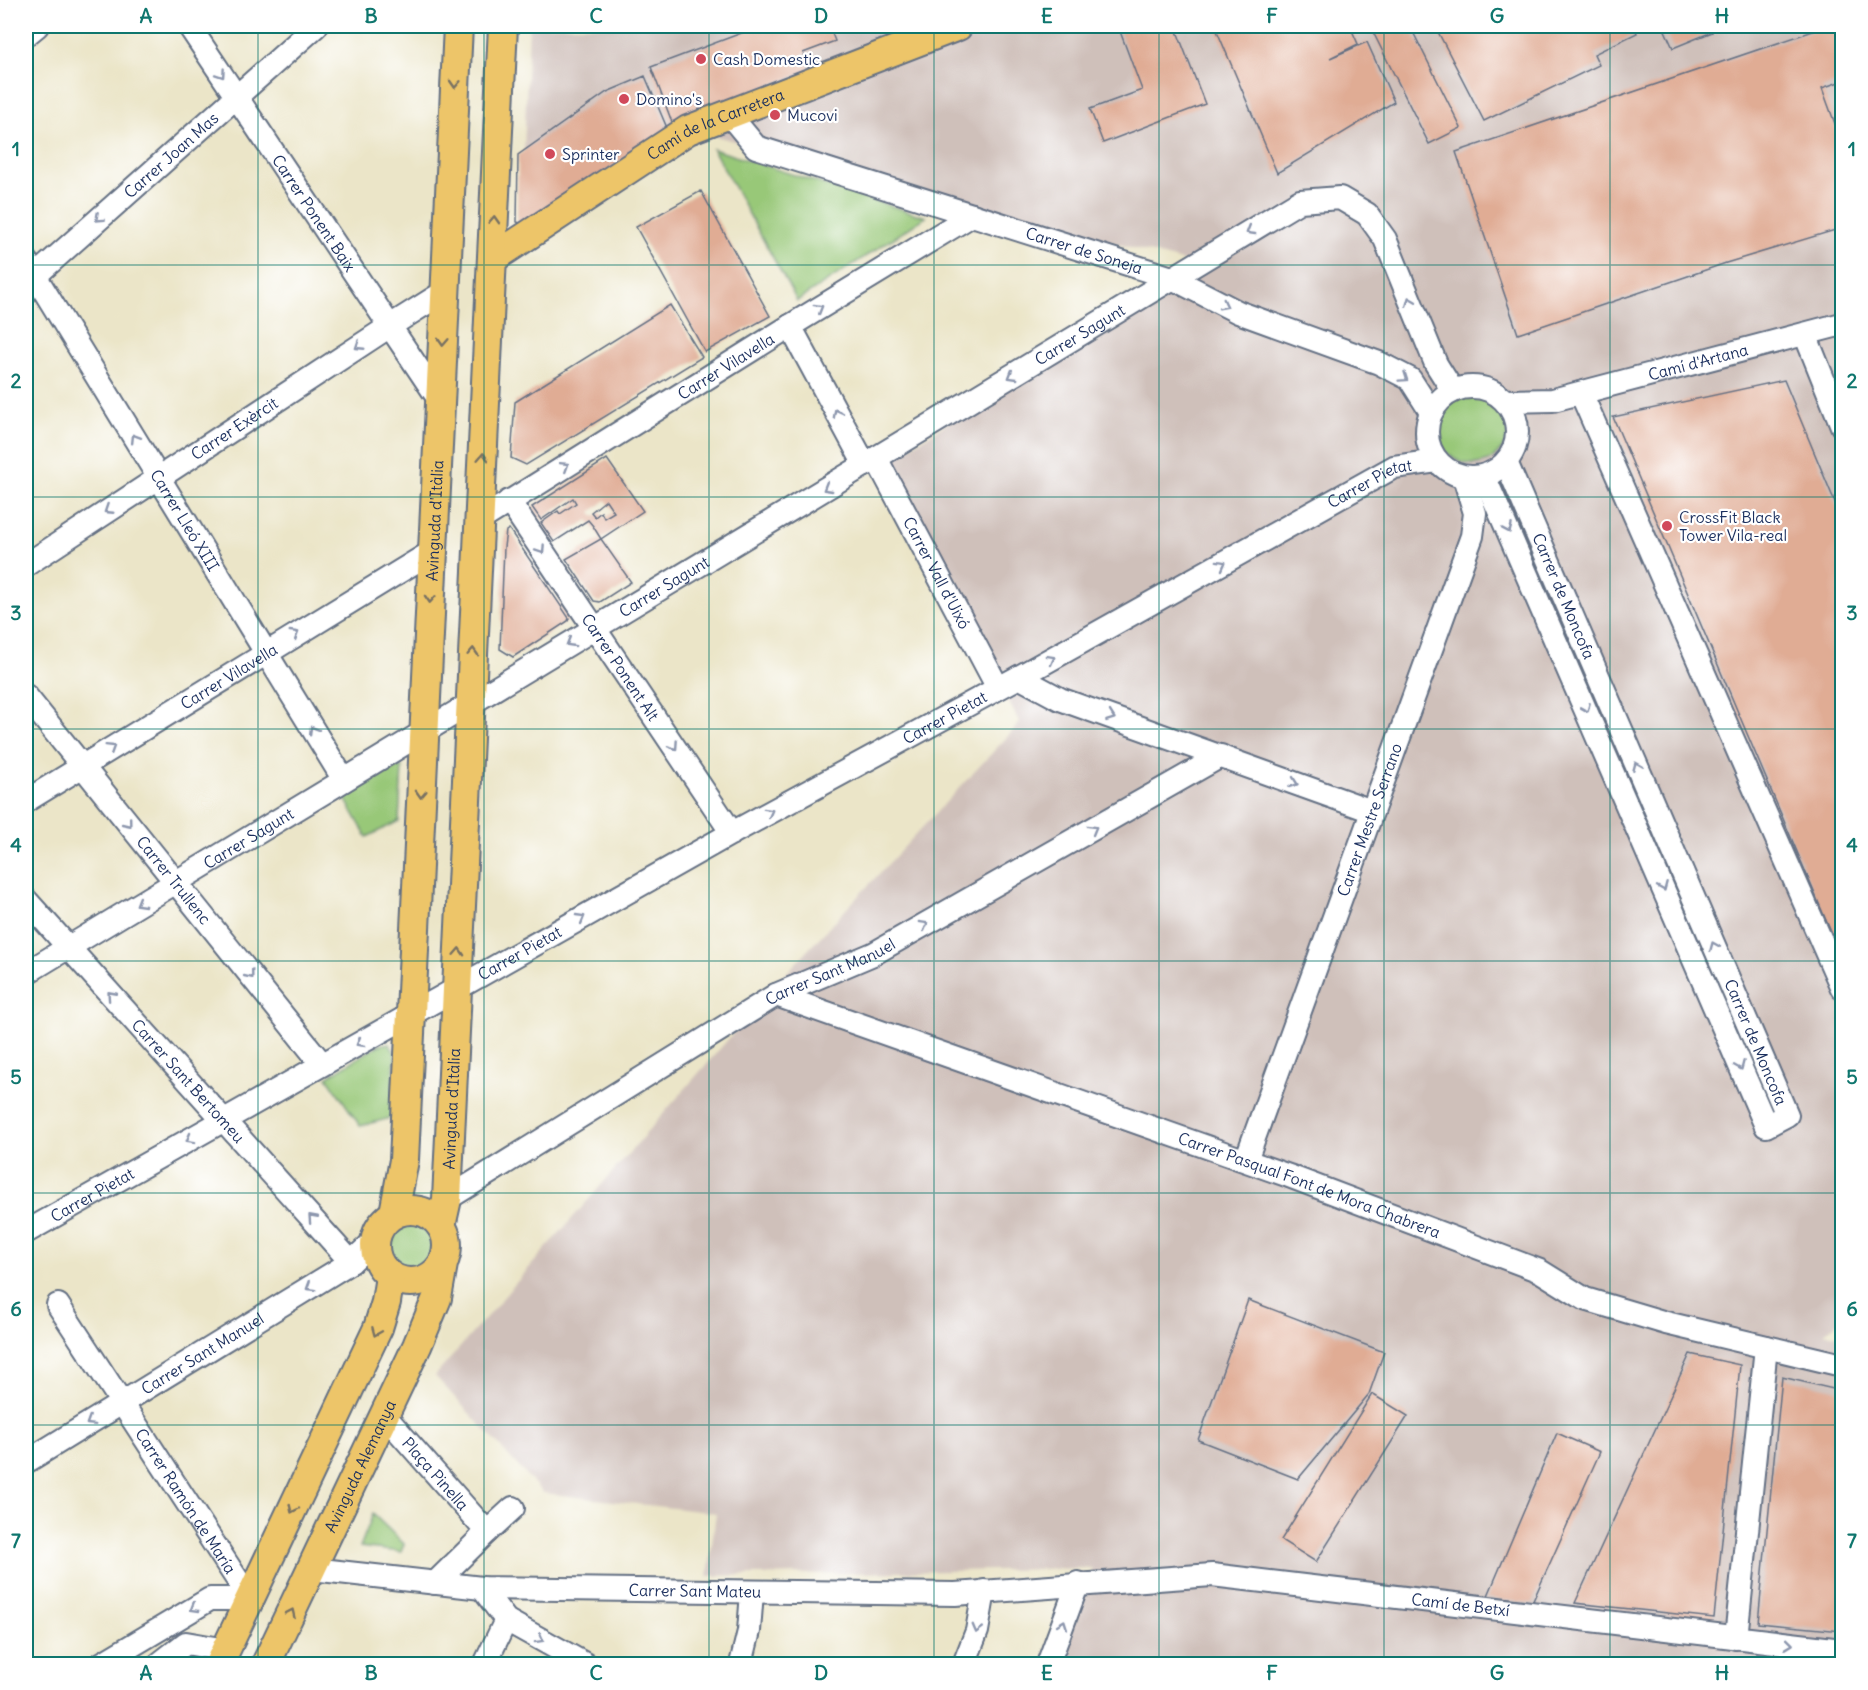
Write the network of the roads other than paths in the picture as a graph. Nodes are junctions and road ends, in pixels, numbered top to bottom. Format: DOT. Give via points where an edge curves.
graph roads {
  1 [pos="37,26"];
  2 [pos="189,26"];
  3 [pos="458,26"];
  4 [pos="504,26"];
  5 [pos="958,26"];
  6 [pos="304,29"];
  7 [pos="26,35"];
  8 [pos="236,96"];
  9 [pos="728,113"];
  10 [pos="972,215"];
  11 [pos="492,259"];
  12 [pos="29,273"];
  13 [pos="1172,278"];
  14 [pos="444,292"];
  15 [pos="1842,324"];
  16 [pos="390,326"];
  17 [pos="790,326"];
  18 [pos="1805,334"];
  19 [pos="1453,391"];
  20 [pos="1581,393"];
  21 [pos="1553,400"];
  22 [pos="440,401"];
  23 [pos="1505,401"];
  24 [pos="1431,412"];
  25 [pos="1842,426"];
  26 [pos="1517,430"];
  27 [pos="870,461"];
  28 [pos="1437,461"];
  29 [pos="1506,462"];
  30 [pos="1474,476"];
  31 [pos="159,477"];
  32 [pos="509,501"];
  33 [pos="480,520"];
  34 [pos="433,551"];
  35 [pos="26,565"];
  36 [pos="594,628"];
  37 [pos="266,652"];
  38 [pos="1019,677"];
  39 [pos="998,688"];
  40 [pos="26,696"];
  41 [pos="471,704"];
  42 [pos="424,732"];
  43 [pos="1221,756"];
  44 [pos="82,766"];
  45 [pos="344,780"];
  46 [pos="26,801"];
  47 [pos="1372,811"];
  48 [pos="732,832"];
  49 [pos="175,882"];
  50 [pos="26,900"];
  51 [pos="68,947"];
  52 [pos="26,973"];
  53 [pos="457,988"];
  54 [pos="1842,988"];
  55 [pos="776,995"];
  56 [pos="411,1014"];
  57 [pos="322,1064"];
  58 [pos="224,1120"];
  59 [pos="1246,1160"];
  60 [pos="447,1199"];
  61 [pos="394,1213"];
  62 [pos="441,1226"];
  63 [pos="26,1232"];
  64 [pos="374,1241"];
  65 [pos="351,1262"];
  66 [pos="442,1264"];
  67 [pos="390,1276"];
  68 [pos="58,1305"];
  69 [pos="1766,1347"];
  70 [pos="1842,1365"];
  71 [pos="122,1402"];
  72 [pos="384,1415"];
  73 [pos="26,1462"];
  74 [pos="513,1508"];
  75 [pos="487,1532"];
  76 [pos="312,1569"];
  77 [pos="435,1582"];
  78 [pos="1078,1583"];
  79 [pos="482,1588"];
  80 [pos="984,1591"];
  81 [pos="752,1592"];
  82 [pos="250,1599"];
  83 [pos="506,1620"];
  84 [pos="168,1624"];
  85 [pos="1736,1638"];
  86 [pos="186,1643"];
  87 [pos="1842,1650"];
  88 [pos="223,1657"];
  89 [pos="274,1662"];
  90 [pos="101,1665"];
  91 [pos="159,1665"];
  92 [pos="485,1665"];
  93 [pos="585,1665"];
  94 [pos="741,1665"];
  95 [pos="964,1665"];
  96 [pos="1048,1665"];
  1 -- 7 [label="street"];
  2 -- 8 [label="street, Carrer Ponent Baix, one-way"];
  3 -- 14 [label="main road, Avinguda d'Itàlia, one-way"];
  11 -- 4 [label="main road, Avinguda d'Itàlia, one-way"];
  5 -- 9 [label="main road, Camí de la Carretera"];
  6 -- 8 [label="street, Carrer Joan Mas"];
  8 -- 12 [label="street, Carrer Joan Mas, one-way"];
  8 -- 16 [label="street, Carrer Ponent Baix"];
  9 -- 10 [label="street, Carrer de Soneja" via="756,147"];
  9 -- 11 [label="main road, Camí de la Carretera" via="688,130"];
  10 -- 13 [label="street, Carrer de Soneja"];
  17 -- 10 [label="street, Carrer Vilavella, one-way"];
  33 -- 11 [label="main road, Avinguda d'Itàlia, one-way"];
  31 -- 12 [label="street, Carrer Lleó XIII, one-way"];
  19 -- 13 [label="street, Carrer Sagunt, one-way" via="1436,364 1385,239 1367,214 1340,198 1300,201"];
  13 -- 24 [label="street, Carrer de Soneja, one-way" via="1238,312 1379,363 1410,379"];
  13 -- 27 [label="street, Carrer Sagunt, one-way"];
  14 -- 16 [label="street, Carrer Exèrcit"];
  14 -- 22 [label="main road, Avinguda d'Itàlia, one-way"];
  15 -- 18 [label="street, Camí d'Artana"];
  16 -- 22 [label="street, Carrer Ponent Baix"];
  16 -- 31 [label="street, Carrer Exèrcit, one-way"];
  27 -- 17 [label="street, Carrer Vall d'Uixó, one-way"];
  32 -- 17 [label="street, Carrer Vilavella, one-way"];
  18 -- 20 [label="street, Camí d'Artana"];
  18 -- 25 [label="street"];
  19 -- 23 [label="street" via="1481,388"];
  19 -- 24 [label="street"];
  20 -- 21 [label="street, Camí d'Artana"];
  20 -- 54 [label="street"];
  21 -- 23 [label="street, Camí d'Artana"];
  21 -- 26 [label="street, Camí d'Artana"];
  22 -- 34 [label="main road, Avinguda d'Itàlia"];
  23 -- 26 [label="street"];
  24 -- 28 [label="street" via="1427,437"];
  26 -- 29 [label="street" via="1515,447"];
  27 -- 36 [label="street, Carrer Sagunt, one-way"];
  27 -- 39 [label="street, Carrer Vall d'Uixó"];
  28 -- 30 [label="street" via="1449,471"];
  38 -- 28 [label="street, Carrer Pietat, one-way" via="1394,467"];
  29 -- 30 [label="street" via="1496,471"];
  30 -- 29 [label="street, Carrer de Moncofa, one-way" via="1766,1126 1787,1115"];
  30 -- 47 [label="street, Carrer Mestre Serrano" via="1472,536"];
  31 -- 35 [label="street, Carrer Exèrcit, one-way"];
  31 -- 37 [label="street, Carrer Lleó XIII"];
  32 -- 33 [label="street, Carrer Vilavella"];
  32 -- 36 [label="street, Carrer Ponent Alt, one-way"];
  41 -- 33 [label="main road, Avinguda d'Itàlia, one-way"];
  37 -- 34 [label="street, Carrer Vilavella, one-way"];
  34 -- 42 [label="main road, Avinguda d'Itàlia, one-way"];
  36 -- 41 [label="street, Carrer Sagunt, one-way"];
  36 -- 48 [label="street, Carrer Ponent Alt, one-way"];
  44 -- 37 [label="street, Carrer Vilavella, one-way"];
  45 -- 37 [label="street, Carrer Lleó XIII, one-way"];
  38 -- 39 [label="street, Carrer Pietat"];
  38 -- 43 [label="street, one-way" via="1060,699"];
  48 -- 39 [label="street, Carrer Pietat, one-way"];
  40 -- 44 [label="street, Carrer Trullenc"];
  41 -- 42 [label="street, Carrer Sagunt"];
  53 -- 41 [label="main road, Avinguda d'Itàlia, one-way"];
  42 -- 45 [label="street, Carrer Sagunt"];
  42 -- 56 [label="main road, Avinguda d'Itàlia, one-way"];
  43 -- 47 [label="street, one-way"];
  55 -- 43 [label="street, Carrer Sant Manuel, one-way" via="873,954"];
  44 -- 46 [label="street, Carrer Vilavella"];
  44 -- 49 [label="street, Carrer Trullenc, one-way"];
  45 -- 49 [label="street, Carrer Sagunt"];
  47 -- 59 [label="street, Carrer Mestre Serrano"];
  53 -- 48 [label="street, Carrer Pietat, one-way"];
  49 -- 51 [label="street, Carrer Sagunt, one-way"];
  49 -- 57 [label="street, Carrer Trullenc, one-way"];
  50 -- 51 [label="street, Carrer Sant Bertomeu"];
  51 -- 52 [label="street, Carrer Sagunt"];
  58 -- 51 [label="street, Carrer Sant Bertomeu, one-way"];
  53 -- 56 [label="street"];
  53 -- 60 [label="main road, Avinguda d'Itàlia"];
  55 -- 59 [label="street, Carrer Pasqual Font de Mora Chabrera"];
  55 -- 60 [label="street, Carrer Sant Manuel"];
  56 -- 57 [label="street, Carrer Pietat, one-way"];
  56 -- 61 [label="main road, Avinguda d'Itàlia" via="404,1160"];
  57 -- 58 [label="street, Carrer Pietat"];
  58 -- 63 [label="street, Carrer Pietat, one-way"];
  65 -- 58 [label="street, Carrer Sant Bertomeu, one-way"];
  59 -- 69 [label="street, Carrer Pasqual Font de Mora Chabrera" via="1540,1271 1585,1299"];
  60 -- 62 [label="main road, Avinguda d'Itàlia"];
  61 -- 62 [label="main road" via="425,1213"];
  61 -- 64 [label="main road" via="385,1220"];
  62 -- 66 [label="main road" via="447,1245"];
  64 -- 65 [label="street, Carrer Sant Manuel"];
  64 -- 67 [label="main road" via="377,1261"];
  65 -- 71 [label="street, Carrer Sant Manuel, one-way"];
  66 -- 67 [label="main road" via="425,1280 401,1281"];
  66 -- 72 [label="main road, Avinguda Alemanya" via="437,1298"];
  67 -- 82 [label="main road, one-way" via="378,1328"];
  68 -- 71 [label="street, Carrer Ramón de María"];
  69 -- 70 [label="street, Carrer Pasqual Font de Mora Chabrera"];
  69 -- 85 [label="street"];
  71 -- 73 [label="street, Carrer Sant Manuel, one-way"];
  71 -- 82 [label="street, Carrer Ramón de María"];
  72 -- 75 [label="street, Plaça Pinella"];
  72 -- 76 [label="main road, Avinguda Alemanya"];
  74 -- 75 [label="street"];
  75 -- 77 [label="street"];
  76 -- 77 [label="street, Carrer Sant Mateu"];
  89 -- 76 [label="main road, Avinguda Alemanya, one-way"];
  77 -- 79 [label="street, Carrer Sant Mateu"];
  78 -- 80 [label="street, Carrer Sant Mateu"];
  78 -- 85 [label="street, Camí de Betxí" via="1212,1575"];
  96 -- 78 [label="street, one-way"];
  79 -- 81 [label="street, Carrer Sant Mateu"];
  79 -- 83 [label="street"];
  80 -- 81 [label="street, Carrer Sant Mateu"];
  80 -- 95 [label="street, one-way" via="977,1631"];
  81 -- 94 [label="street"];
  82 -- 84 [label="street, one-way" via="210,1599"];
  82 -- 88 [label="main road"];
  83 -- 92 [label="street"];
  83 -- 93 [label="street, one-way"];
  84 -- 86 [label="street"];
  84 -- 90 [label="street"];
  85 -- 87 [label="street, Camí de Betxí, one-way"];
  86 -- 88 [label="street"];
  86 -- 91 [label="street"];
}
